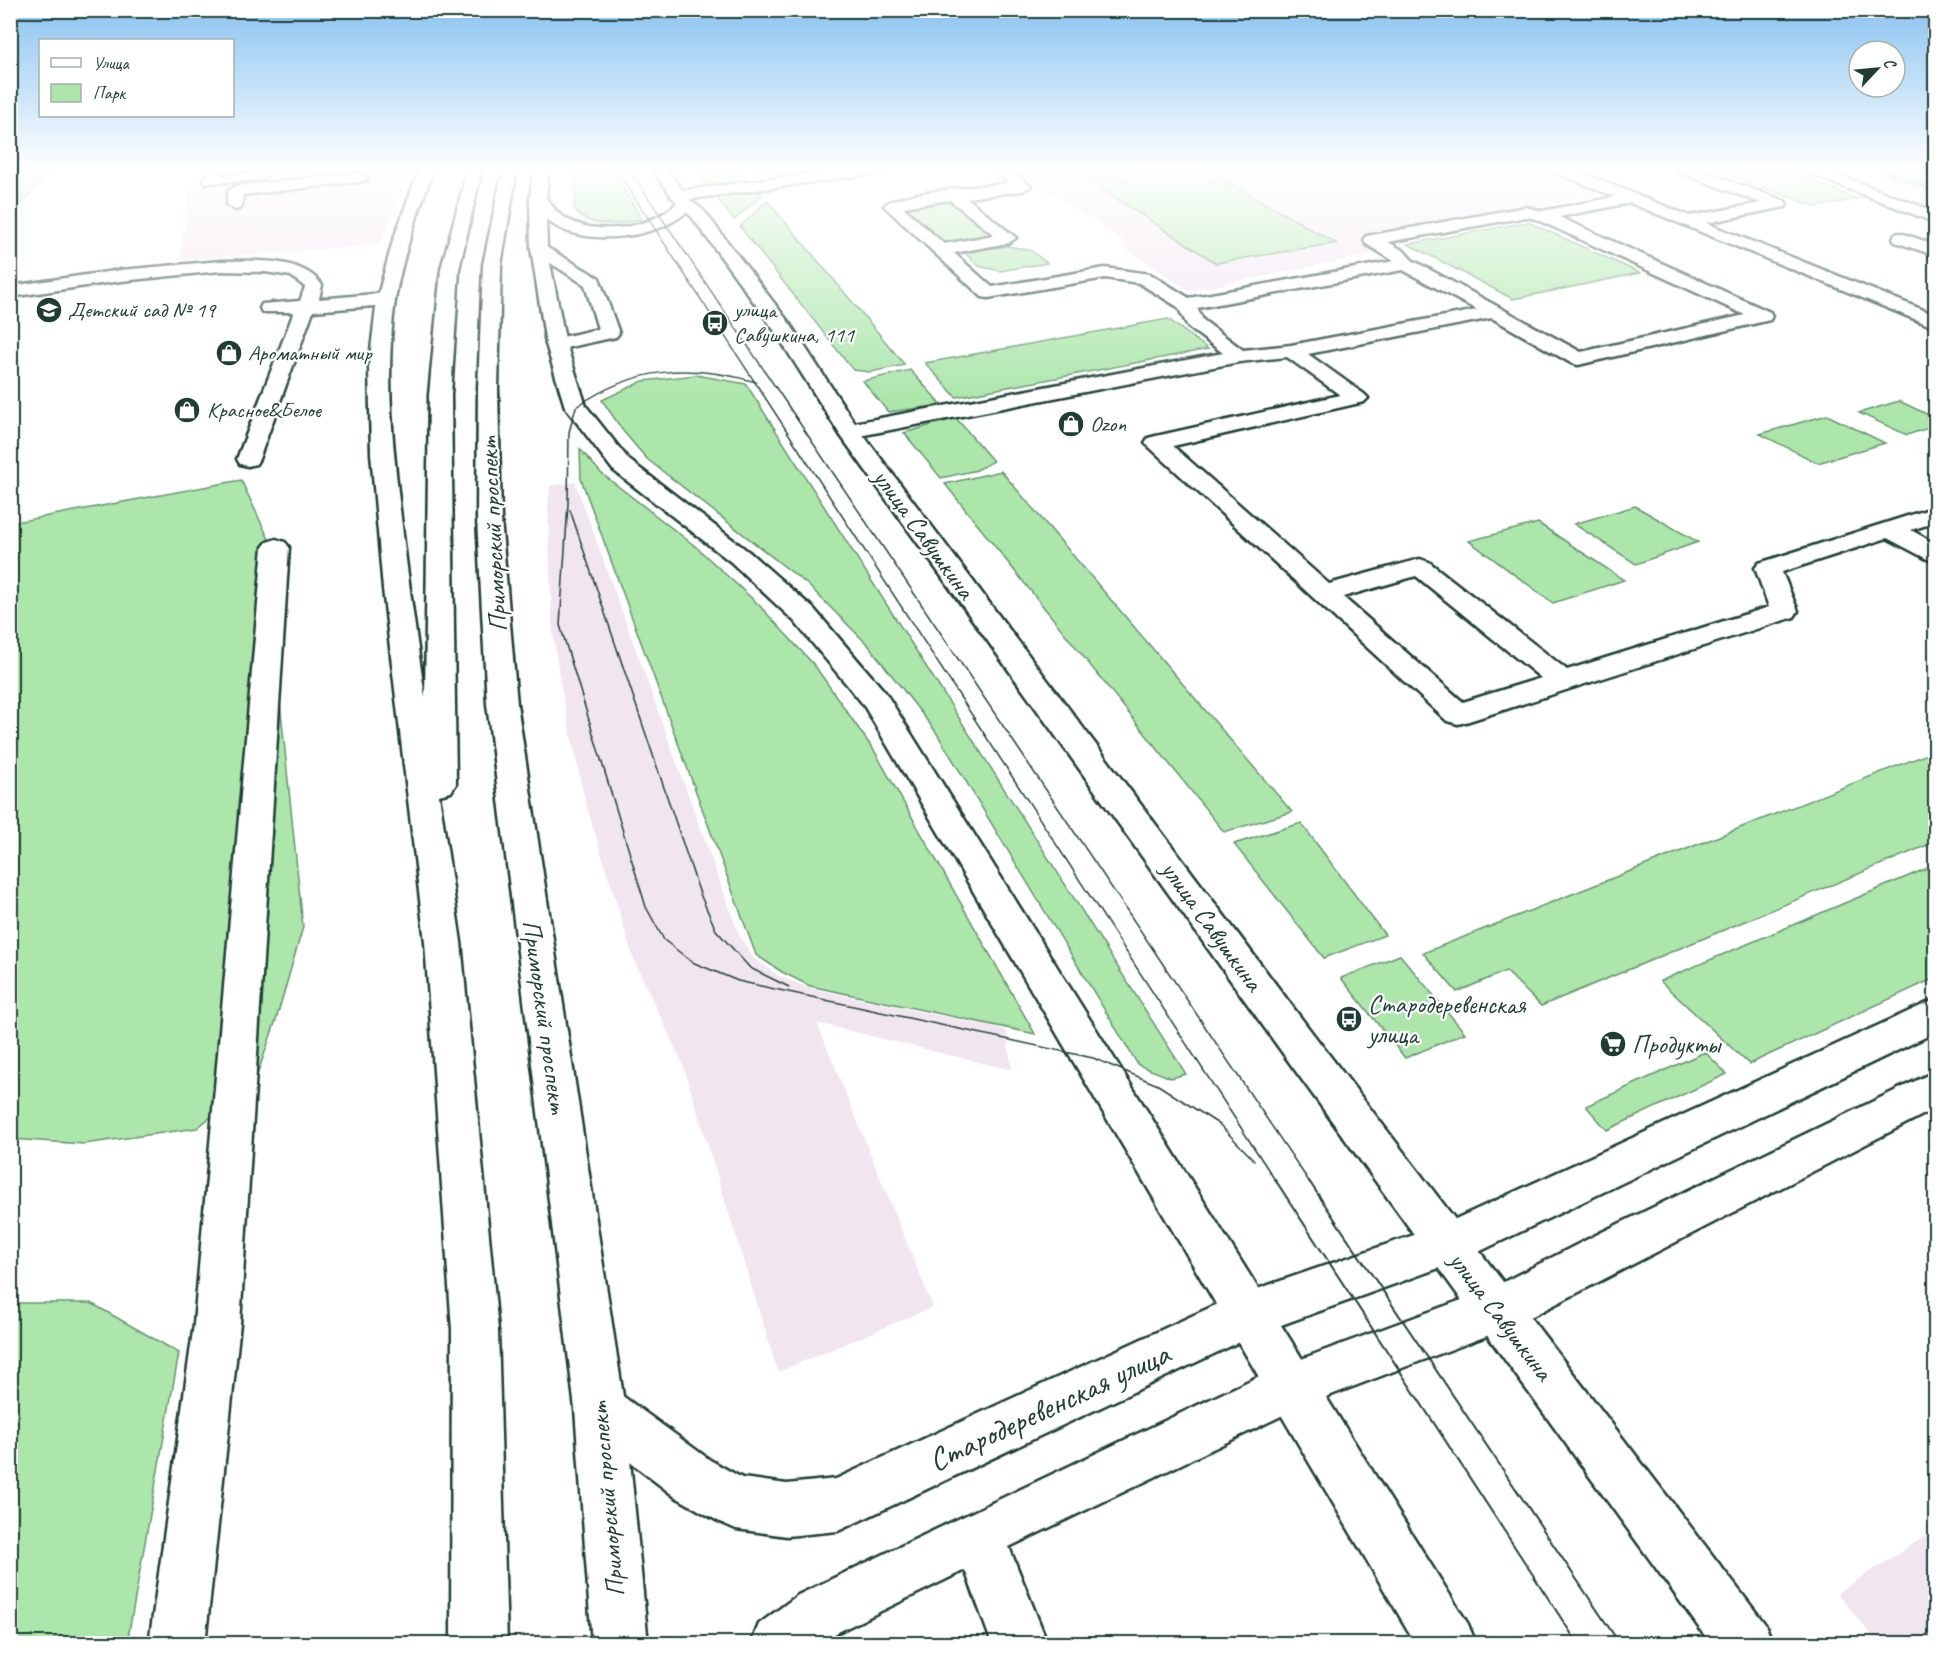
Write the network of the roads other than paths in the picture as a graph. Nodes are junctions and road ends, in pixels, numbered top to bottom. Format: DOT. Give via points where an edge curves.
graph roads {
  1 [pos="400,246"];
  2 [pos="456,246"];
  3 [pos="496,246"];
  4 [pos="722,246"];
  5 [pos="936,246"];
  6 [pos="962,246"];
  7 [pos="1383,246"];
  8 [pos="1609,246"];
  9 [pos="1750,246"];
  10 [pos="539,248"];
  11 [pos="940,250"];
  12 [pos="1406,264"];
  13 [pos="10,292"];
  14 [pos="387,299"];
  15 [pos="1186,304"];
  16 [pos="306,306"];
  17 [pos="269,308"];
  18 [pos="1495,312"];
  19 [pos="1935,322"];
  20 [pos="556,344"];
  21 [pos="1291,351"];
  22 [pos="1239,357"];
  23 [pos="849,431"];
  24 [pos="248,459"];
  25 [pos="1935,514"];
  26 [pos="1890,529"];
  27 [pos="276,547"];
  28 [pos="1935,554"];
  29 [pos="1324,594"];
  30 [pos="1563,681"];
  31 [pos="443,942"];
  32 [pos="1935,1014"];
  33 [pos="1935,1088"];
  34 [pos="1448,1244"];
  35 [pos="1497,1310"];
  36 [pos="1247,1314"];
  37 [pos="1291,1386"];
  38 [pos="600,1409"];
  39 [pos="978,1535"];
  40 [pos="177,1644"];
  41 [pos="479,1644"];
  42 [pos="620,1644"];
  43 [pos="779,1644"];
  44 [pos="1020,1644"];
  45 [pos="1448,1644"];
  46 [pos="1745,1644"];
  1 -- 14 [label="main road, Приморский проспект"];
  2 -- 31 [label="main road, Приморский проспект" via="450,269 440,394"];
  3 -- 38 [label="main road, Приморский проспект" via="488,389 489,519 502,704"];
  4 -- 23 [label="main road, улица Савушкина" via="783,328"];
  5 -- 11 [label="main road"];
  6 -- 11 [label="main road"];
  7 -- 12 [label="main road"];
  8 -- 18 [label="main road" via="1763,316 1578,359"];
  9 -- 19 [label="main road"];
  10 -- 20 [label="main road"];
  10 -- 20 [label="main road" via="593,282 609,333"];
  11 -- 15 [label="main road" via="988,293 1105,273 1144,278"];
  12 -- 15 [label="main road"];
  12 -- 18 [label="main road"];
  13 -- 16 [label="main road" via="191,267 262,265 282,267 309,278 314,286"];
  14 -- 16 [label="main road"];
  14 -- 31 [label="main road, Приморский проспект" via="379,367 382,453"];
  15 -- 22 [label="main road" via="1194,323"];
  16 -- 17 [label="main road"];
  16 -- 24 [label="main road"];
  18 -- 21 [label="main road"];
  20 -- 36 [label="main road" via="576,407 621,465 740,557 804,615 875,699"];
  21 -- 22 [label="main road"];
  21 -- 29 [label="main road" via="1357,398 1156,443"];
  22 -- 23 [label="main road"];
  23 -- 34 [label="main road, улица Савушкина"];
  25 -- 26 [label="main road"];
  26 -- 28 [label="main road"];
  26 -- 30 [label="main road" via="1768,568 1784,611"];
  27 -- 40 [label="main road" via="217,1324"];
  29 -- 30 [label="main road" via="1420,567"];
  29 -- 30 [label="main road" via="1458,714"];
  31 -- 41 [label="main road, Приморский проспект" via="475,1330"];
  32 -- 34 [label="main road, Стародеревенская улица"];
  33 -- 35 [label="main road"];
  34 -- 35 [label="main road, улица Савушкина"];
  34 -- 36 [label="main road, Стародеревенская улица"];
  35 -- 37 [label="main road"];
  35 -- 46 [label="main road, улица Савушкина"];
  36 -- 37 [label="main road"];
  36 -- 38 [label="main road, Стародеревенская улица" via="838,1505 787,1510 736,1503 692,1478"];
  37 -- 39 [label="main road"];
  37 -- 45 [label="main road"];
  38 -- 42 [label="main road, Приморский проспект"];
  39 -- 43 [label="main road" via="817,1614"];
  39 -- 44 [label="main road"];
}
